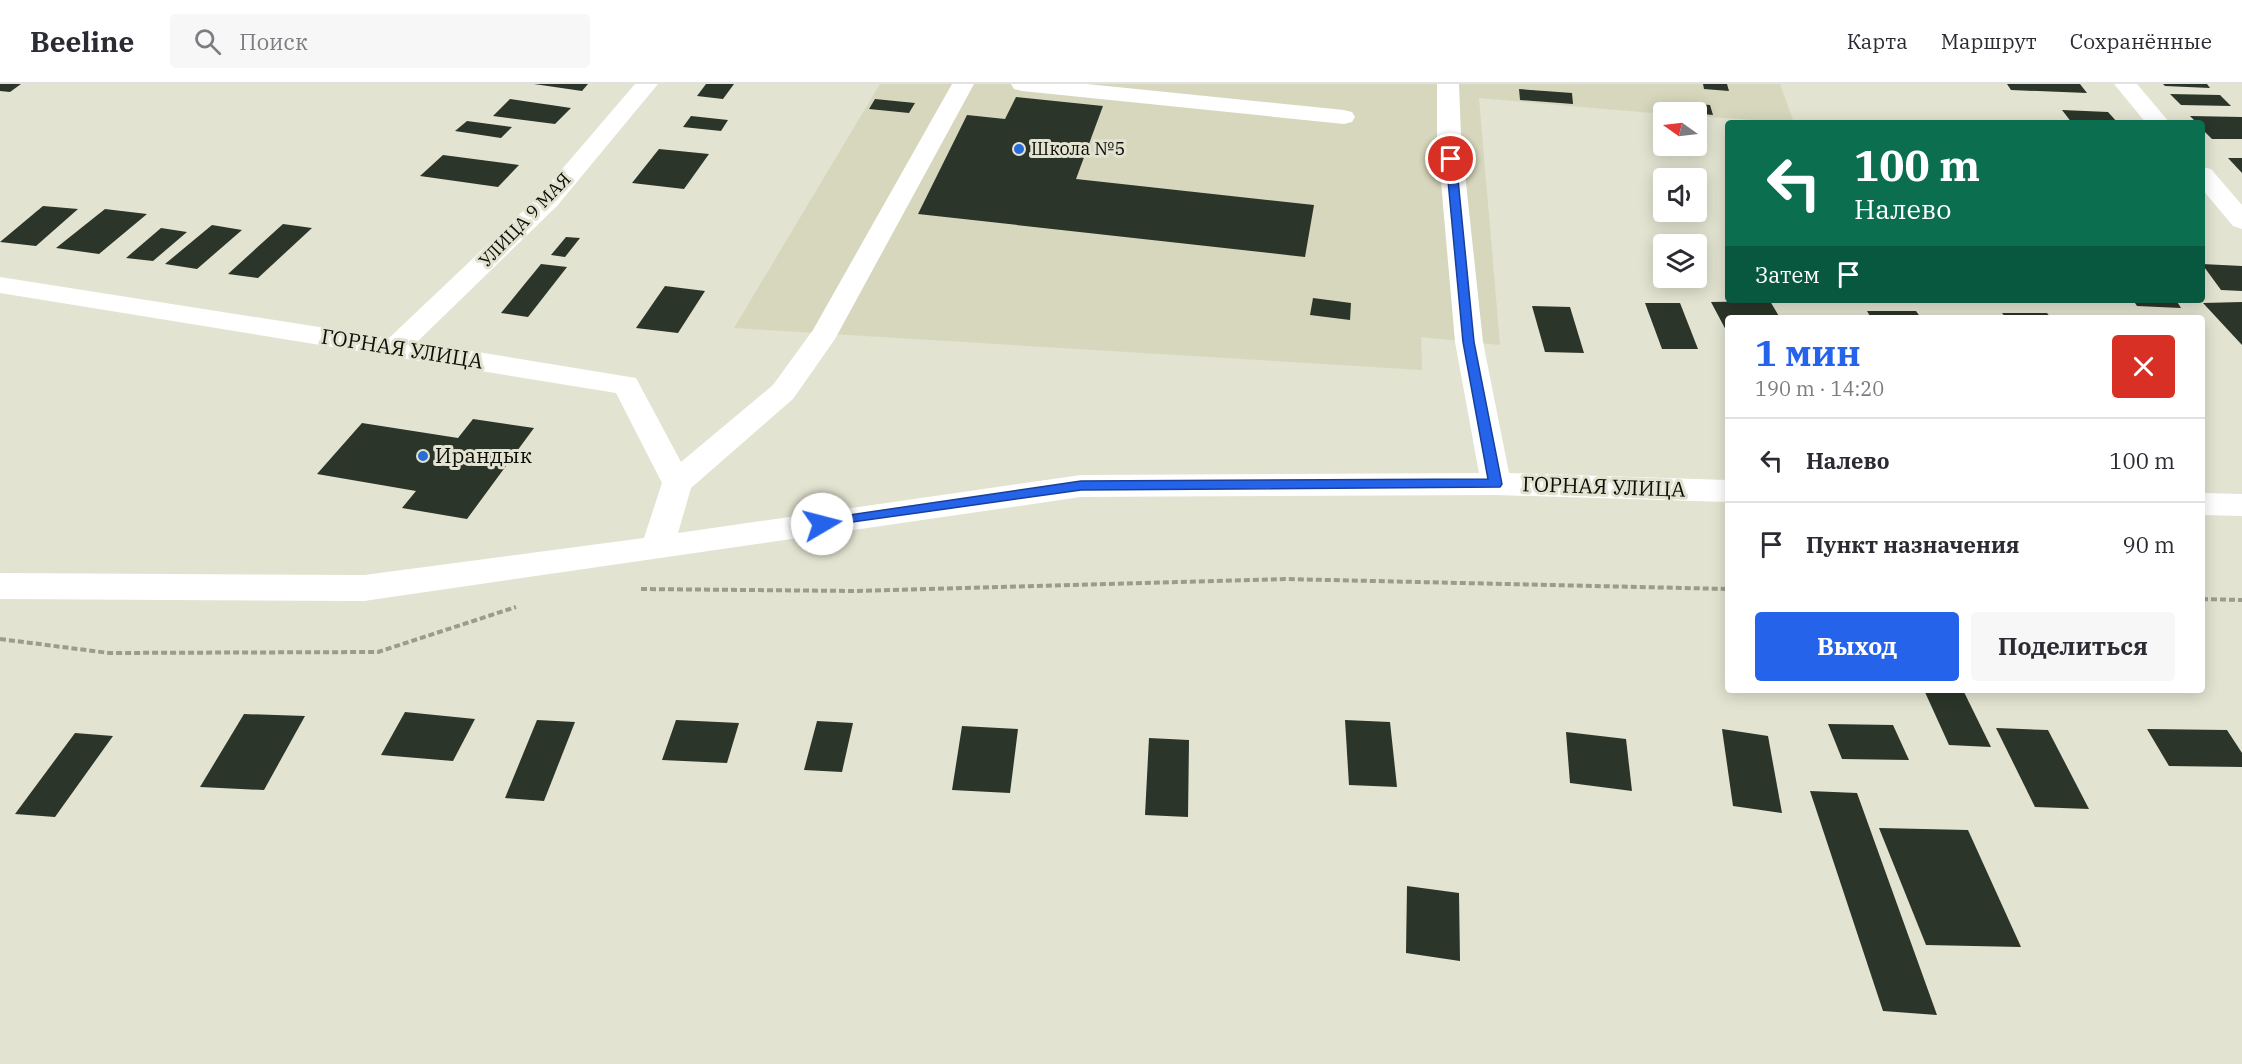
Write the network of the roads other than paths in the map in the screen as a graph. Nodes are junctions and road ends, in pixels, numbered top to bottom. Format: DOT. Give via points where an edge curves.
graph roads {
  1 [pos="647,84"];
  2 [pos="963,84"];
  3 [pos="1022,84"];
  4 [pos="1448,84"];
  5 [pos="2125,84"];
  6 [pos="1344,117"];
  7 [pos="2155,120"];
  8 [pos="2205,178"];
  9 [pos="2242,221"];
  10 [pos="0,285"];
  11 [pos="395,348"];
  12 [pos="677,483"];
  13 [pos="1496,484"];
  14 [pos="1725,490"];
  15 [pos="2205,504"];
  16 [pos="2242,505"];
  17 [pos="657,548"];
  18 [pos="0,586"];
  1 -- 11 [label="street, УЛИЦА 9 МАЯ" via="548,201"];
  2 -- 12 [label="street" via="825,333 783,392"];
  3 -- 6 [label="street"];
  4 -- 13 [label="street" via="1449,136 1469,342"];
  5 -- 7 [label="street"];
  8 -- 9 [label="street"];
  10 -- 11 [label="street, ГОРНАЯ УЛИЦА"];
  11 -- 12 [label="street, ГОРНАЯ УЛИЦА" via="626,385"];
  12 -- 17 [label="street"];
  13 -- 14 [label="street, ГОРНАЯ УЛИЦА"];
  13 -- 17 [label="street, ГОРНАЯ УЛИЦА" via="1081,486"];
  15 -- 16 [label="street"];
  17 -- 18 [label="street, ГОРНАЯ УЛИЦА" via="364,588"];
}
